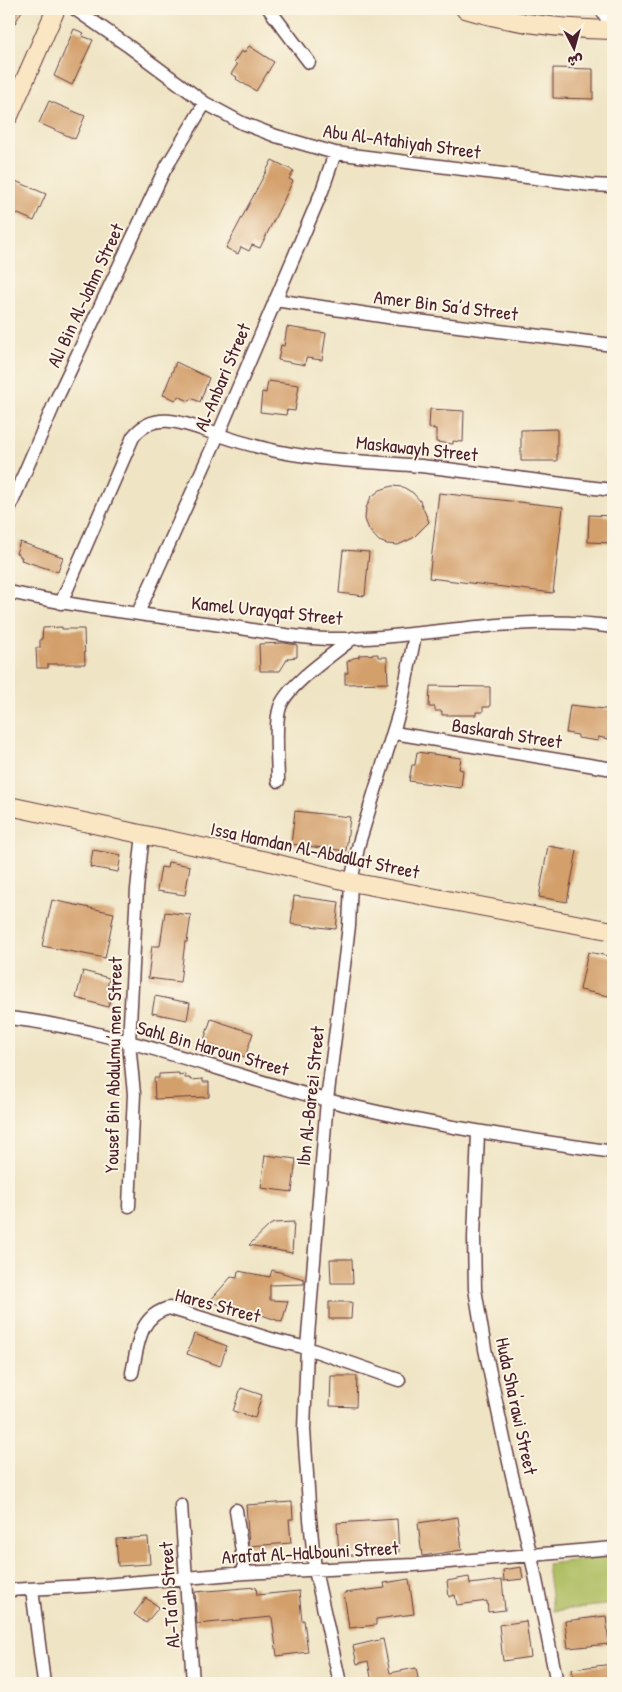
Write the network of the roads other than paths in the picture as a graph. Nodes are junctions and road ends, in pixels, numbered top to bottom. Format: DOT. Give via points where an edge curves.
graph roads {
  1 [pos="56,9"];
  2 [pos="75,9"];
  3 [pos="269,9"];
  4 [pos="465,9"];
  5 [pos="601,9"];
  6 [pos="613,29"];
  7 [pos="310,62"];
  8 [pos="205,103"];
  9 [pos="9,116"];
  10 [pos="335,153"];
  11 [pos="613,186"];
  12 [pos="275,300"];
  13 [pos="613,345"];
  14 [pos="218,435"];
  15 [pos="613,490"];
  16 [pos="9,509"];
  17 [pos="9,592"];
  18 [pos="61,603"];
  19 [pos="138,614"];
  20 [pos="613,627"];
  21 [pos="415,635"];
  22 [pos="353,638"];
  23 [pos="394,733"];
  24 [pos="613,769"];
  25 [pos="278,781"];
  26 [pos="9,806"];
  27 [pos="143,834"];
  28 [pos="351,882"];
  29 [pos="613,931"];
  30 [pos="9,1018"];
  31 [pos="129,1043"];
  32 [pos="327,1100"];
  33 [pos="478,1132"];
  34 [pos="613,1152"];
  35 [pos="129,1206"];
  36 [pos="307,1348"];
  37 [pos="132,1373"];
  38 [pos="399,1380"];
  39 [pos="182,1505"];
  40 [pos="236,1510"];
  41 [pos="613,1548"];
  42 [pos="531,1556"];
  43 [pos="315,1570"];
  44 [pos="245,1573"];
  45 [pos="187,1578"];
  46 [pos="32,1589"];
  47 [pos="9,1590"];
  48 [pos="44,1683"];
  49 [pos="193,1683"];
  50 [pos="340,1683"];
  51 [pos="557,1683"];
  1 -- 9 [label="street"];
  2 -- 8 [label="street, Abu Al-Atahiyah Street"];
  3 -- 7 [label="street"];
  4 -- 6 [label="street" via="539,26"];
  5 -- 6 [label="street"];
  8 -- 10 [label="street, Abu Al-Atahiyah Street" via="242,123"];
  8 -- 16 [label="street, AlI Bin Al-Jahm Street" via="164,171 56,400"];
  10 -- 11 [label="street, Abu Al-Atahiyah Street"];
  10 -- 12 [label="street, Al-Anbari Street"];
  12 -- 13 [label="street, Amer Bin Sa’d Street"];
  12 -- 14 [label="street, Al-Anbari Street"];
  14 -- 15 [label="street, Maskawayh Street" via="277,452"];
  14 -- 18 [label="street, Maskawayh Street" via="171,421 139,428"];
  14 -- 19 [label="street, Al-Anbari Street"];
  17 -- 18 [label="street, Kamel Urayqat Street"];
  18 -- 19 [label="street, Kamel Urayqat Street"];
  19 -- 22 [label="street, Kamel Urayqat Street" via="310,638"];
  20 -- 21 [label="street, Kamel Urayqat Street" via="569,623 491,626"];
  21 -- 22 [label="street, Kamel Urayqat Street"];
  21 -- 23 [label="street, Ibn Al-Barezi Street"];
  22 -- 25 [label="street" via="296,684 284,698 278,719"];
  23 -- 24 [label="street, Baskarah Street"];
  23 -- 28 [label="street, Ibn Al-Barezi Street" via="359,843"];
  26 -- 27 [label="street, Issa Hamdan Al-Abdallat Street"];
  27 -- 28 [label="street, Issa Hamdan Al-Abdallat Street"];
  27 -- 31 [label="street, Yousef Bin Abdulmu’men Street"];
  28 -- 29 [label="street, Issa Hamdan Al-Abdallat Street"];
  28 -- 32 [label="street, Ibn Al-Barezi Street" via="349,926"];
  30 -- 31 [label="street, Sahl Bin Haroun Street" via="41,1022"];
  31 -- 32 [label="street, Sahl Bin Haroun Street"];
  31 -- 35 [label="street, Yousef Bin Abdulmu’men Street" via="134,1094"];
  32 -- 33 [label="street, Sahl Bin Haroun Street"];
  32 -- 36 [label="street, Ibn Al-Barezi Street"];
  33 -- 34 [label="street, Sahl Bin Haroun Street"];
  33 -- 42 [label="street, Huda Sha'rawi Street" via="475,1289 485,1349"];
  36 -- 37 [label="street, Hares Street" via="169,1308 160,1310 146,1321"];
  36 -- 38 [label="street, Hares Street"];
  36 -- 43 [label="street, Ibn Al-Barezi Street" via="304,1430"];
  39 -- 45 [label="street, Al-Ta’ah Street"];
  40 -- 44 [label="street"];
  41 -- 42 [label="street, Arafat Al-Halbouni Street"];
  42 -- 43 [label="street, Arafat Al-Halbouni Street"];
  42 -- 51 [label="street, Huda Sha'rawi Street"];
  43 -- 44 [label="street, Arafat Al-Halbouni Street"];
  43 -- 50 [label="street, Ibn Al-Barezi Street"];
  44 -- 45 [label="street, Arafat Al-Halbouni Street"];
  45 -- 46 [label="street, Arafat Al-Halbouni Street"];
  45 -- 49 [label="street, Al-Ta’ah Street"];
  46 -- 47 [label="street, Arafat Al-Halbouni Street"];
  46 -- 48 [label="street"];
}
